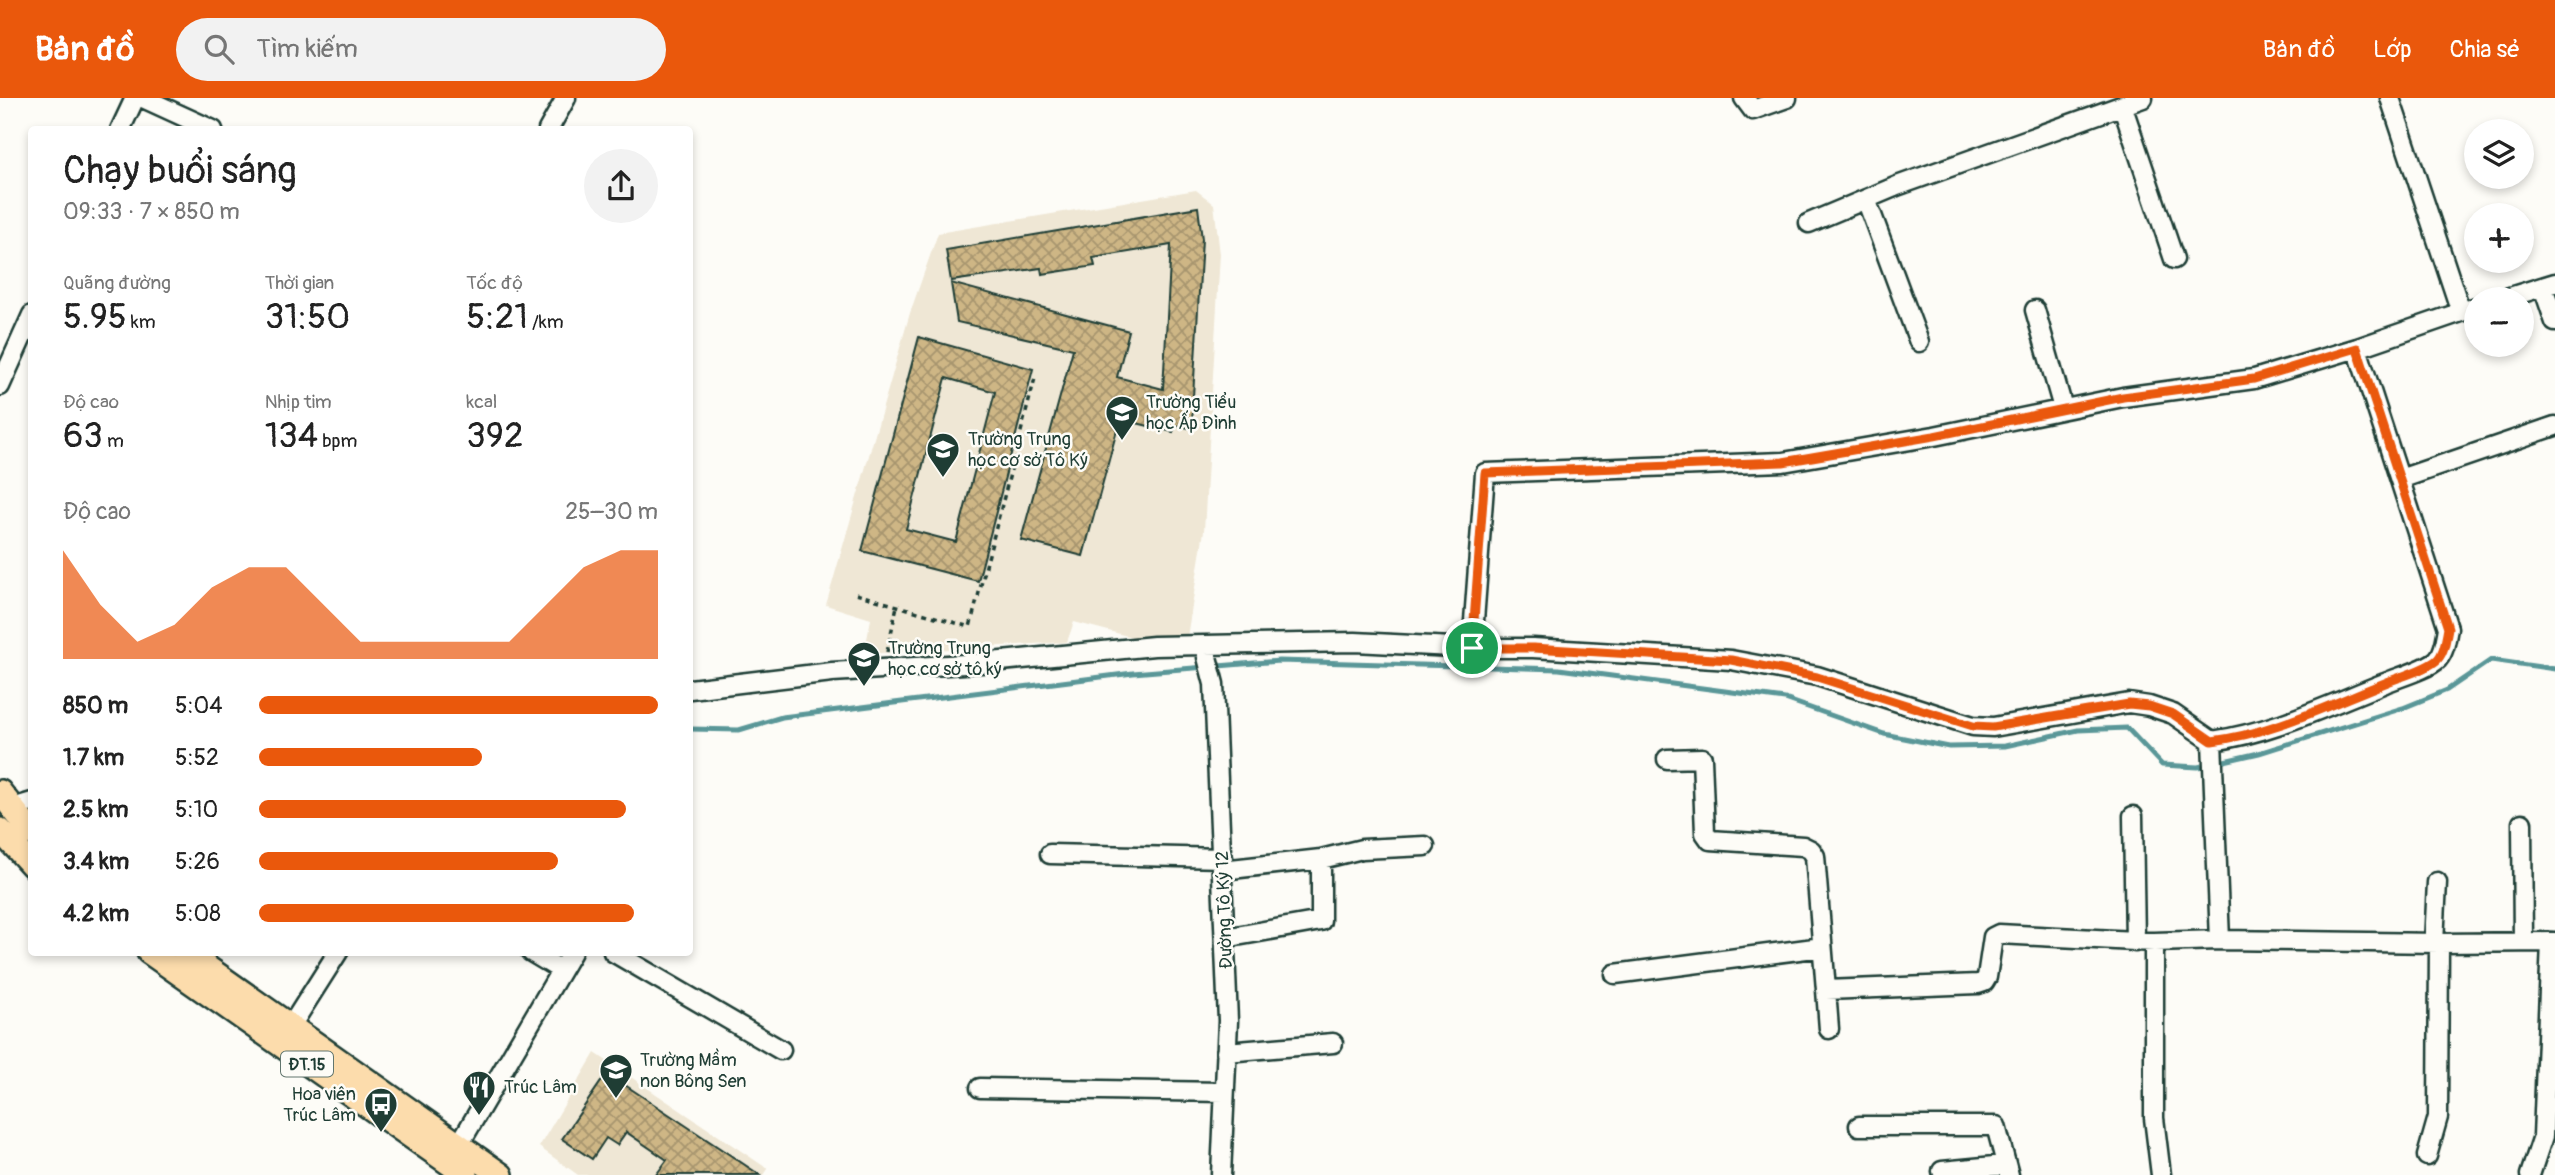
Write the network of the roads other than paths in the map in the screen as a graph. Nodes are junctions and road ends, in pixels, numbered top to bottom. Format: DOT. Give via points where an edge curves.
graph roads {
  1 [pos="135,98"];
  2 [pos="143,98"];
  3 [pos="566,98"];
  4 [pos="1744,98"];
  5 [pos="1787,98"];
  6 [pos="2143,98"];
  7 [pos="2390,98"];
  8 [pos="2122,105"];
  9 [pos="122,126"];
  10 [pos="204,126"];
  11 [pos="550,126"];
  12 [pos="1866,199"];
  13 [pos="1809,223"];
  14 [pos="2174,259"];
  15 [pos="2549,285"];
  16 [pos="2464,299"];
  17 [pos="2035,310"];
  18 [pos="2464,311"];
  19 [pos="2555,322"];
  20 [pos="28,324"];
  21 [pos="1919,342"];
  22 [pos="2357,348"];
  23 [pos="0,386"];
  24 [pos="2063,408"];
  25 [pos="2555,426"];
  26 [pos="2400,479"];
  27 [pos="1472,648"];
  28 [pos="1207,651"];
  29 [pos="693,689"];
  30 [pos="2212,746"];
  31 [pos="1667,759"];
  32 [pos="15,801"];
  33 [pos="2133,816"];
  34 [pos="2522,823"];
  35 [pos="28,825"];
  36 [pos="0,830"];
  37 [pos="1425,846"];
  38 [pos="1050,854"];
  39 [pos="1321,859"];
  40 [pos="28,860"];
  41 [pos="1222,864"];
  42 [pos="2437,882"];
  43 [pos="1225,937"];
  44 [pos="2220,940"];
  45 [pos="2135,942"];
  46 [pos="2154,942"];
  47 [pos="2524,942"];
  48 [pos="2553,942"];
  49 [pos="2437,943"];
  50 [pos="1822,947"];
  51 [pos="155,956"];
  52 [pos="192,956"];
  53 [pos="335,956"];
  54 [pos="538,956"];
  55 [pos="570,956"];
  56 [pos="620,956"];
  57 [pos="561,970"];
  58 [pos="1615,974"];
  59 [pos="1826,990"];
  60 [pos="290,1026"];
  61 [pos="1829,1029"];
  62 [pos="1333,1043"];
  63 [pos="781,1049"];
  64 [pos="1226,1052"];
  65 [pos="980,1088"];
  66 [pos="1224,1092"];
  67 [pos="1859,1126"];
  68 [pos="459,1145"];
  69 [pos="2427,1156"];
  70 [pos="2007,1170"];
  71 [pos="1942,1171"];
  72 [pos="466,1175"];
  73 [pos="501,1175"];
  74 [pos="1221,1175"];
  75 [pos="2160,1175"];
  76 [pos="2530,1175"];
  1 -- 9 [label="street"];
  2 -- 10 [label="street"];
  3 -- 11 [label="street"];
  4 -- 5 [label="street" via="1753,110"];
  6 -- 8 [label="street"];
  7 -- 16 [label="street"];
  8 -- 12 [label="street"];
  8 -- 14 [label="street"];
  12 -- 13 [label="street"];
  12 -- 21 [label="street"];
  15 -- 19 [label="street"];
  17 -- 24 [label="street"];
  18 -- 22 [label="street"];
  20 -- 23 [label="street"];
  22 -- 24 [label="street" via="2254,379"];
  22 -- 26 [label="street"];
  24 -- 27 [label="street" via="1783,462 1485,473"];
  25 -- 26 [label="street"];
  26 -- 30 [label="street" via="2448,628 2439,658 2298,717"];
  27 -- 28 [label="street" via="1355,642"];
  27 -- 30 [label="street" via="1731,660 1817,677 1973,726 1993,727 2129,704 2149,706 2173,714"];
  28 -- 29 [label="street" via="1154,646 832,672"];
  28 -- 41 [label="street, Đường Tô Ký 12" via="1214,684"];
  30 -- 44 [label="street"];
  31 -- 50 [label="street" via="1702,758 1710,840 1811,850"];
  32 -- 35 [label="main road"];
  33 -- 45 [label="street"];
  34 -- 47 [label="street"];
  36 -- 40 [label="main road"];
  37 -- 39 [label="street" via="1362,849"];
  38 -- 41 [label="street"];
  39 -- 41 [label="street"];
  39 -- 43 [label="street" via="1321,921"];
  41 -- 43 [label="street, Đường Tô Ký 12"];
  42 -- 49 [label="street"];
  43 -- 64 [label="street, Đường Tô Ký 12"];
  44 -- 46 [label="street"];
  44 -- 49 [label="street"];
  45 -- 46 [label="street"];
  45 -- 59 [label="street" via="1999,934 1993,937 1987,977 1978,984"];
  46 -- 75 [label="street" via="2154,1118"];
  47 -- 48 [label="street"];
  47 -- 49 [label="street"];
  48 -- 76 [label="street" via="2543,1136"];
  49 -- 69 [label="street" via="2438,1117"];
  50 -- 58 [label="street"];
  50 -- 59 [label="street"];
  51 -- 72 [label="main road, ĐT.15"];
  52 -- 60 [label="main road, ĐT.15"];
  53 -- 60 [label="street"];
  54 -- 57 [label="street"];
  55 -- 57 [label="street"];
  56 -- 63 [label="street"];
  57 -- 68 [label="street"];
  59 -- 61 [label="street"];
  60 -- 68 [label="main road, ĐT.15"];
  62 -- 64 [label="street"];
  64 -- 66 [label="street, Đường Tô Ký 12"];
  65 -- 66 [label="street"];
  66 -- 74 [label="street, Đường Tô Ký 12"];
  67 -- 70 [label="street" via="1996,1126"];
  68 -- 73 [label="main road, ĐT.15"];
  70 -- 71 [label="street"];
}
